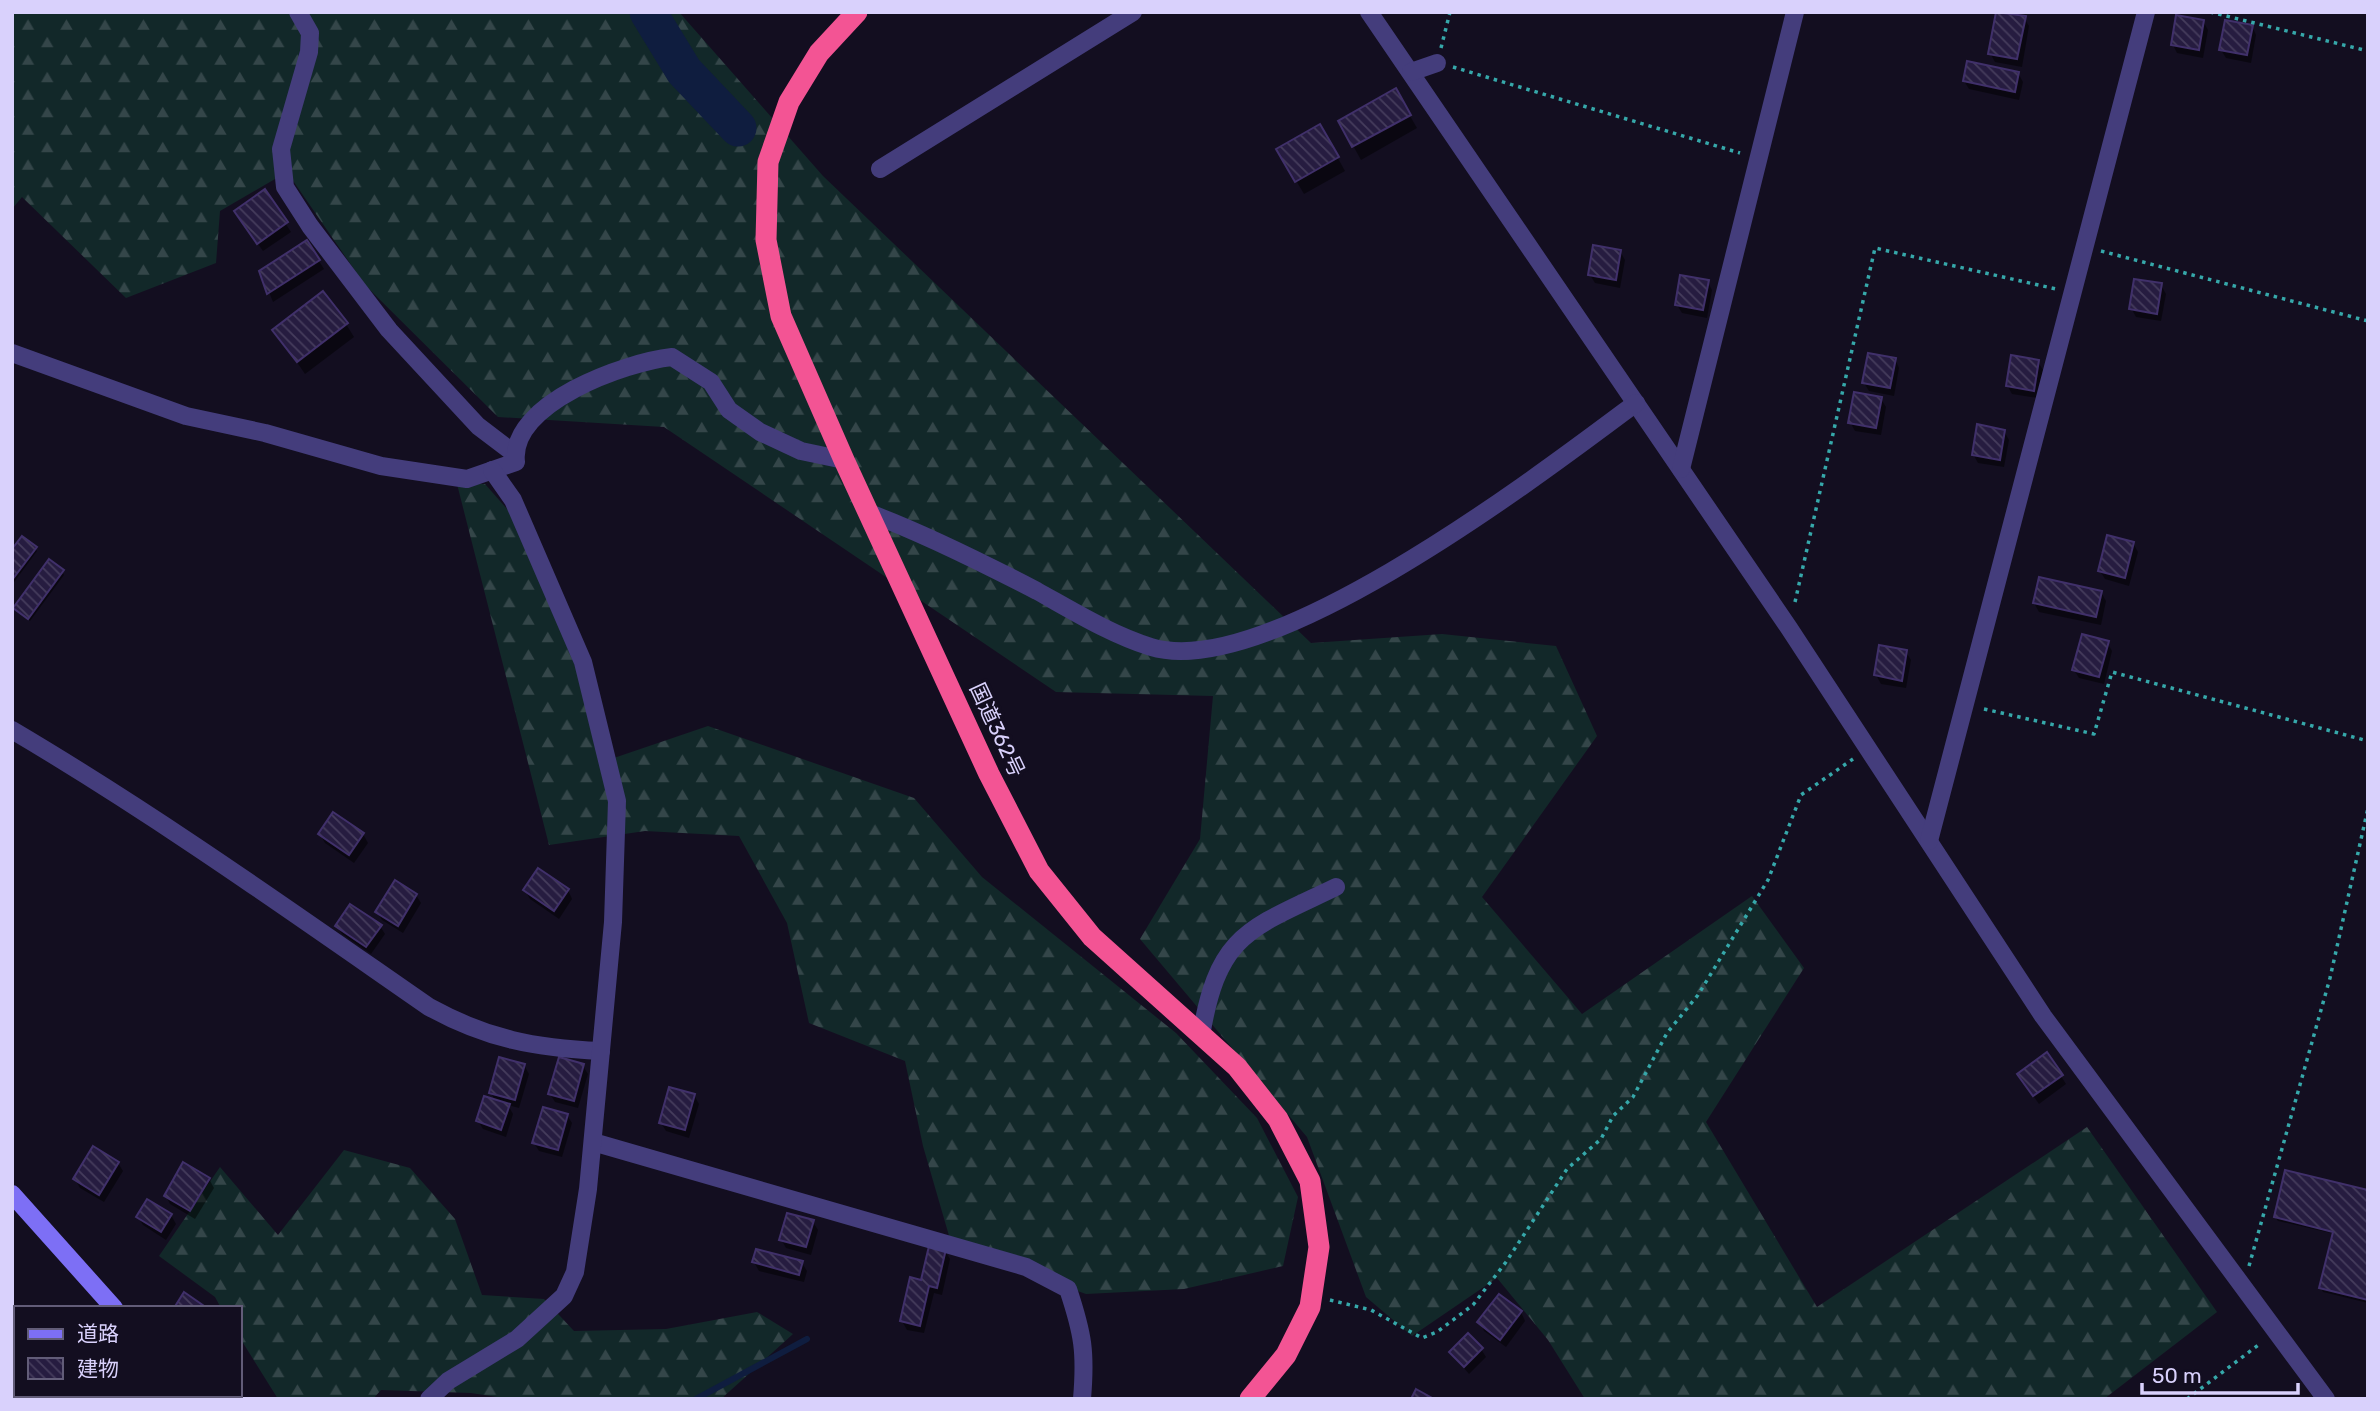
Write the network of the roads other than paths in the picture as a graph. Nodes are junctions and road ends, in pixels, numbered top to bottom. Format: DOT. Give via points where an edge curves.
graph roads {
  1 [pos="298,12"];
  2 [pos="857,12"];
  3 [pos="1133,12"];
  4 [pos="1369,12"];
  5 [pos="1795,12"];
  6 [pos="2146,12"];
  7 [pos="1437,63"];
  8 [pos="1411,72"];
  9 [pos="880,169"];
  10 [pos="12,353"];
  11 [pos="1636,402"];
  12 [pos="514,454"];
  13 [pos="844,460"];
  14 [pos="1681,469"];
  15 [pos="492,470"];
  16 [pos="869,513"];
  17 [pos="12,730"];
  18 [pos="1929,841"];
  19 [pos="1336,887"];
  20 [pos="1201,1036"];
  21 [pos="601,1051"];
  22 [pos="593,1142"];
  23 [pos="12,1194"];
  24 [pos="112,1306"];
  25 [pos="429,1399"];
  26 [pos="1082,1399"];
  27 [pos="1250,1399"];
  28 [pos="2326,1399"];
  1 -- 12 [label="street" via="310,33 309,52 281,149 285,187 388,330 478,426"];
  2 -- 13 [label="highway, 国道362号" via="819,53 789,102 768,162 766,240 781,316"];
  3 -- 9 [label="street"];
  4 -- 8 [label="street"];
  5 -- 14 [label="street"];
  6 -- 18 [label="street"];
  7 -- 8 [label="street"];
  8 -- 11 [label="street"];
  10 -- 15 [label="street" via="186,416 381,466 467,479"];
  11 -- 14 [label="street"];
  11 -- 16 [label="street" via="1519,490 1347,595 1278,629 1199,650 1169,650 1114,632"];
  12 -- 13 [label="street" via="539,414 575,388 630,364 672,357 711,382 729,410 760,432 801,452"];
  12 -- 15 [label="street" via="516,462"];
  13 -- 16 [label="highway, 国道362号"];
  14 -- 18 [label="street"];
  15 -- 21 [label="street" via="513,500 583,662 617,801 613,922"];
  16 -- 20 [label="highway, 国道362号" via="989,774 1039,871 1092,937"];
  17 -- 21 [label="street" via="231,868 429,1007 462,1025 545,1049"];
  18 -- 28 [label="street" via="2043,1016"];
  19 -- 20 [label="street" via="1239,939 1217,969"];
  20 -- 27 [label="highway, 国道362号" via="1237,1067 1278,1119 1310,1181 1319,1247 1310,1307 1286,1355"];
  21 -- 22 [label="street"];
  22 -- 25 [label="street" via="580,1248 564,1296 517,1339 448,1381"];
  22 -- 26 [label="street" via="1036,1272 1069,1289 1086,1353"];
  23 -- 24 [label="street"];
}
